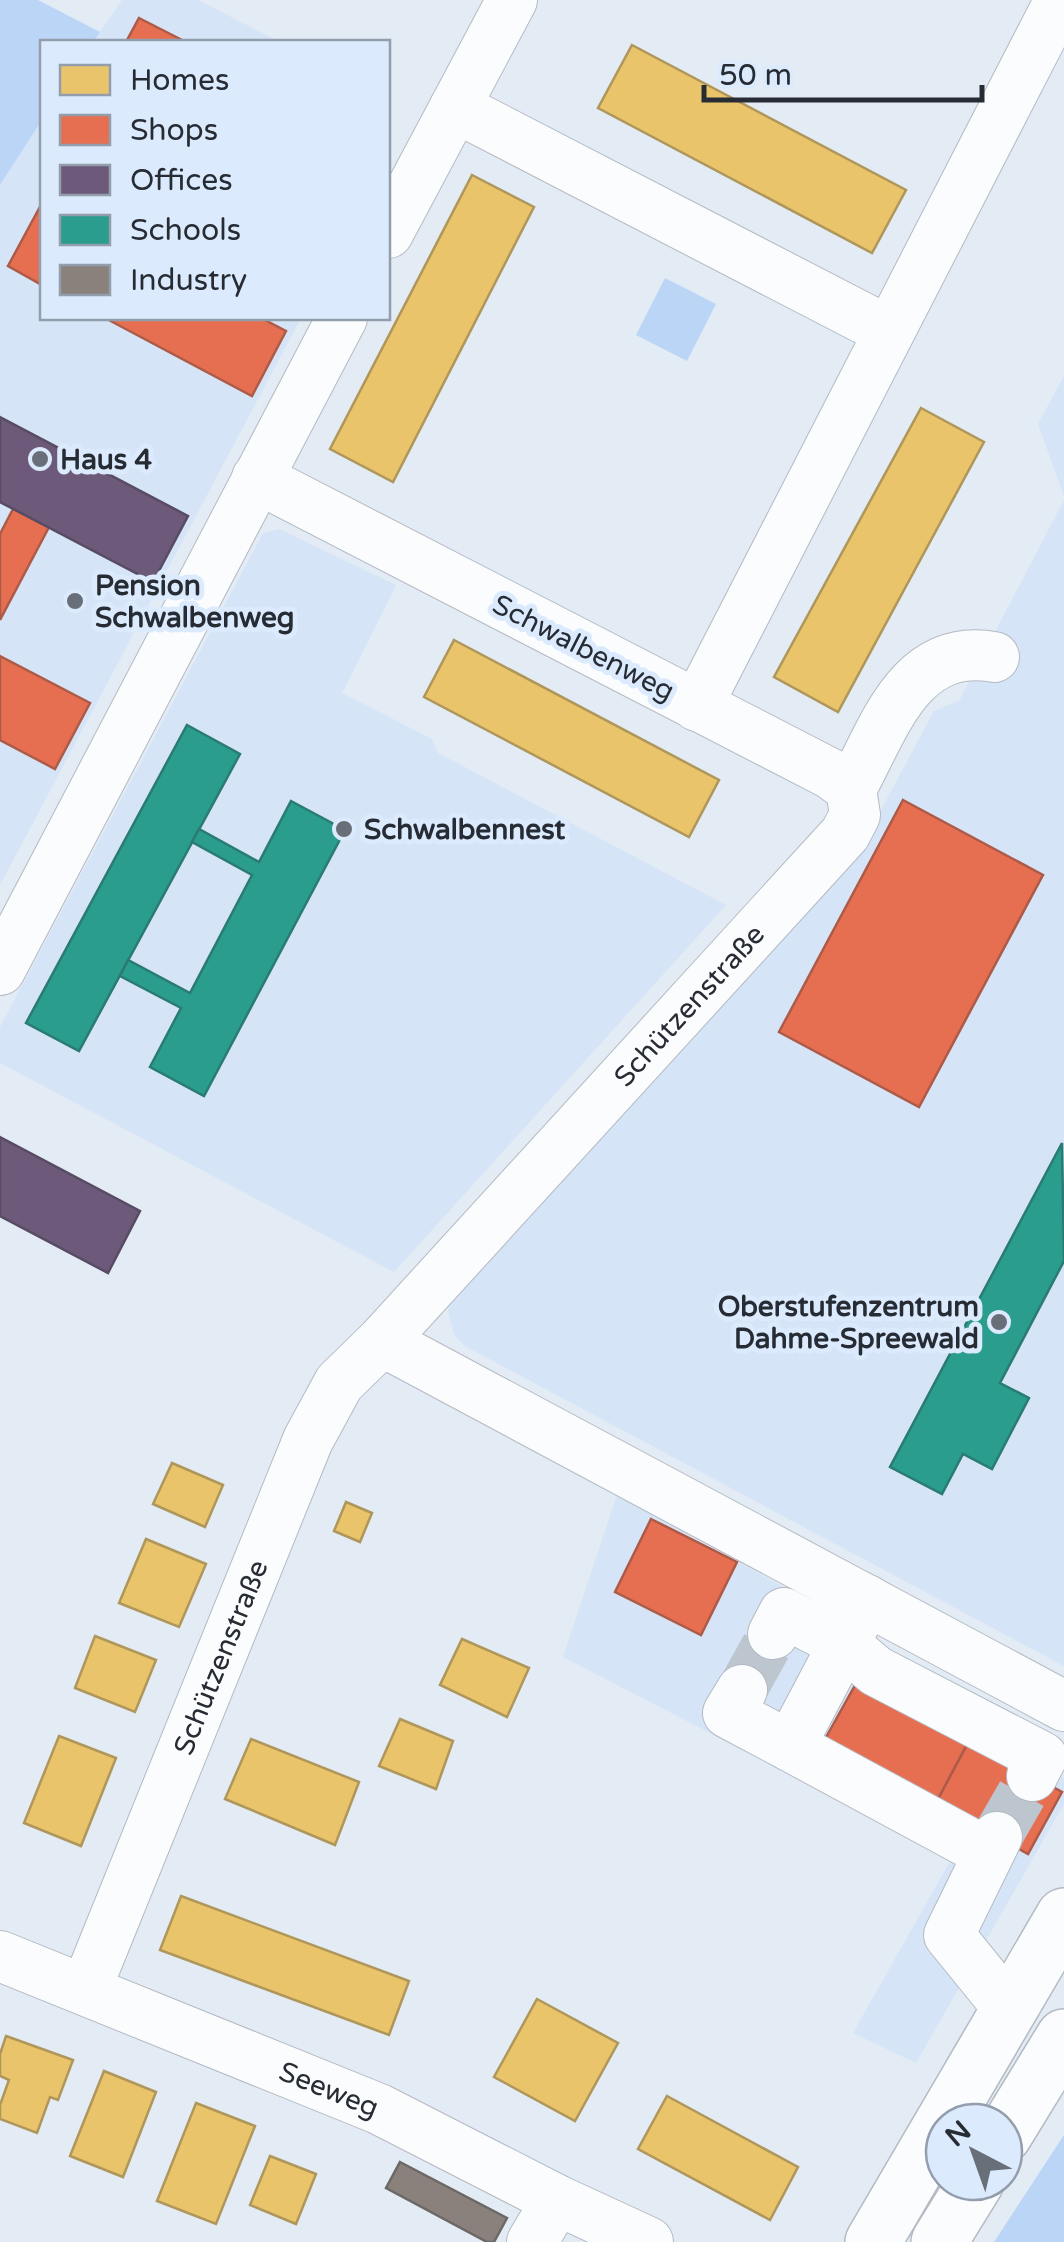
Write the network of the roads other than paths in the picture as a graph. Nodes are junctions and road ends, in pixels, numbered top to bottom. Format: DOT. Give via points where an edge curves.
graph roads {
  1 [pos="512,0"];
  2 [pos="1060,0"];
  3 [pos="455,107"];
  4 [pos="390,229"];
  5 [pos="341,320"];
  6 [pos="888,331"];
  7 [pos="257,478"];
  8 [pos="994,657"];
  9 [pos="697,706"];
  10 [pos="851,789"];
  11 [pos="0,970"];
  12 [pos="382,1341"];
  13 [pos="867,1600"];
  14 [pos="773,1634"];
  15 [pos="844,1644"];
  16 [pos="1018,1682"];
  17 [pos="742,1690"];
  18 [pos="1064,1706"];
  19 [pos="990,1730"];
  20 [pos="790,1746"];
  21 [pos="1032,1776"];
  22 [pos="1064,1916"];
  23 [pos="0,1956"];
  24 [pos="86,1990"];
  25 [pos="1009,2009"];
  26 [pos="1064,2037"];
  27 [pos="1024,2102"];
  28 [pos="964,2202"];
  29 [pos="545,2221"];
  30 [pos="648,2242"];
  31 [pos="873,2242"];
  32 [pos="939,2242"];
  1 -- 3 [label="street"];
  2 -- 6 [label="street, Schwalbenweg"];
  3 -- 4 [label="street"];
  3 -- 6 [label="street"];
  5 -- 7 [label="street"];
  6 -- 9 [label="street, Schwalbenweg"];
  7 -- 9 [label="street, Schwalbenweg"];
  7 -- 11 [label="street"];
  8 -- 10 [label="street" via="954,656 916,676"];
  9 -- 10 [label="street"];
  10 -- 12 [label="street, Schützenstraße" via="855,815 845,834"];
  12 -- 13 [label="street"];
  12 -- 24 [label="street, Schützenstraße" via="338,1384 308,1440"];
  13 -- 15 [label="street"];
  13 -- 16 [label="street"];
  14 -- 15 [label="street" via="784,1613"];
  15 -- 19 [label="street" via="876,1671"];
  15 -- 20 [label="street"];
  16 -- 18 [label="street"];
  16 -- 19 [label="street"];
  17 -- 20 [label="street" via="728,1713"];
  19 -- 21 [label="street" via="1042,1757"];
  20 -- 25 [label="street" via="993,1845 949,1935"];
  22 -- 25 [label="main road"];
  23 -- 24 [label="street, Seeweg"];
  24 -- 29 [label="street, Seeweg" via="379,2109"];
  25 -- 31 [label="main road"];
  26 -- 27 [label="main road"];
  28 -- 32 [label="main road"];
  29 -- 30 [label="street, Seeweg"];
}
